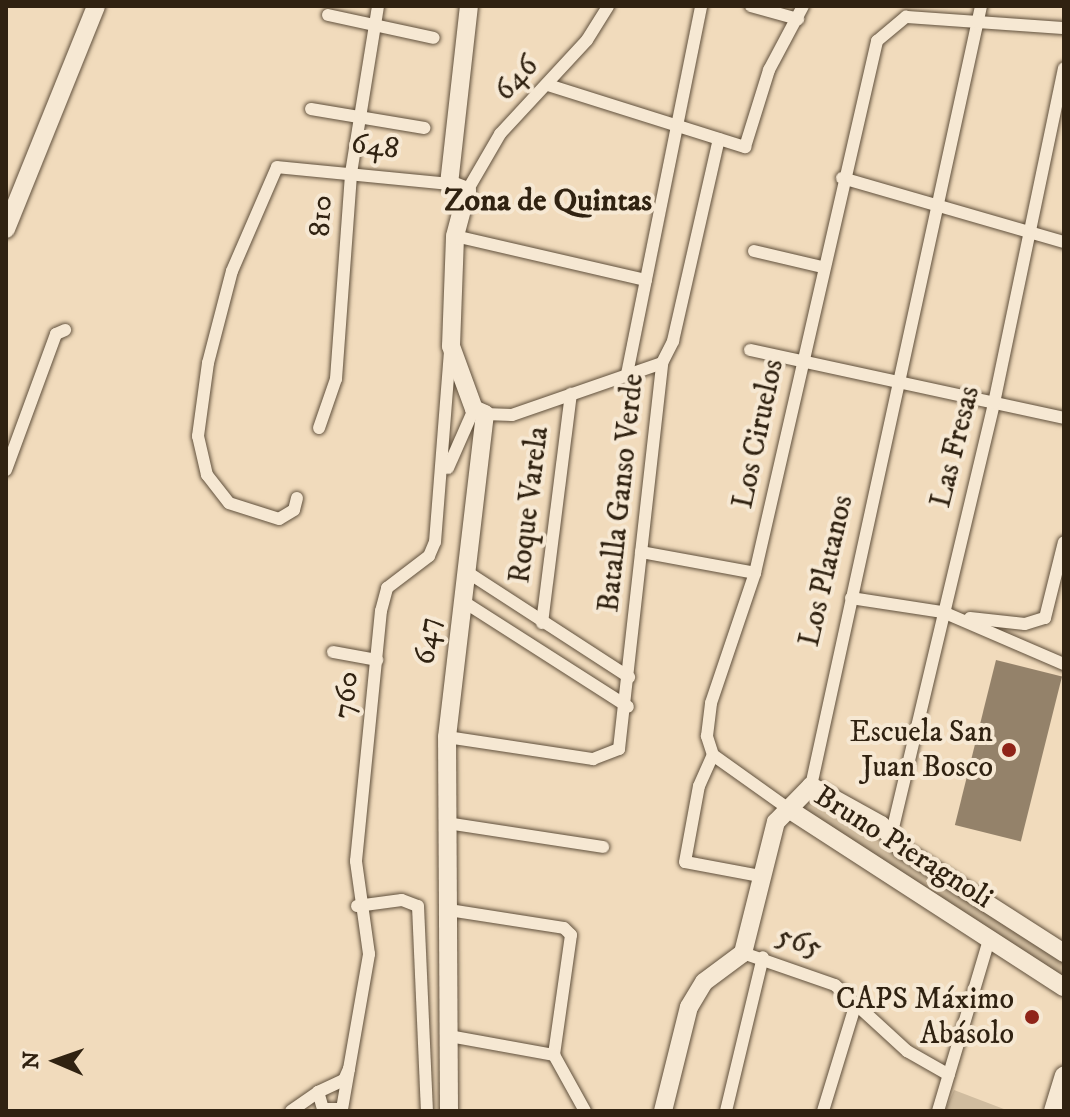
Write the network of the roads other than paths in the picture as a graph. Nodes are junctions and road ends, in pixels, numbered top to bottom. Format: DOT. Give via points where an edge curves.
graph roads {
  1 [pos="96,6"];
  2 [pos="378,6"];
  3 [pos="469,6"];
  4 [pos="608,6"];
  5 [pos="701,6"];
  6 [pos="751,6"];
  7 [pos="803,6"];
  8 [pos="981,6"];
  9 [pos="328,15"];
  10 [pos="798,19"];
  11 [pos="978,22"];
  12 [pos="375,26"];
  13 [pos="1064,28"];
  14 [pos="434,38"];
  15 [pos="1064,68"];
  16 [pos="548,85"];
  17 [pos="311,109"];
  18 [pos="359,118"];
  19 [pos="676,127"];
  20 [pos="424,128"];
  21 [pos="719,139"];
  22 [pos="351,173"];
  23 [pos="842,178"];
  24 [pos="458,187"];
  25 [pos="936,203"];
  26 [pos="6,229"];
  27 [pos="1030,232"];
  28 [pos="455,236"];
  29 [pos="1064,242"];
  30 [pos="754,251"];
  31 [pos="822,267"];
  32 [pos="646,280"];
  33 [pos="65,330"];
  34 [pos="451,346"];
  35 [pos="750,350"];
  36 [pos="801,361"];
  37 [pos="662,363"];
  38 [pos="627,374"];
  39 [pos="898,384"];
  40 [pos="571,394"];
  41 [pos="994,403"];
  42 [pos="479,412"];
  43 [pos="1064,418"];
  44 [pos="319,428"];
  45 [pos="6,470"];
  46 [pos="445,474"];
  47 [pos="297,498"];
  48 [pos="1064,542"];
  49 [pos="641,552"];
  50 [pos="463,569"];
  51 [pos="755,573"];
  52 [pos="851,598"];
  53 [pos="461,600"];
  54 [pos="943,612"];
  55 [pos="963,619"];
  56 [pos="542,623"];
  57 [pos="333,652"];
  58 [pos="377,660"];
  59 [pos="1064,664"];
  60 [pos="629,677"];
  61 [pos="628,707"];
  62 [pos="447,737"];
  63 [pos="713,755"];
  64 [pos="811,786"];
  65 [pos="790,810"];
  66 [pos="447,823"];
  67 [pos="891,836"];
  68 [pos="603,847"];
  69 [pos="760,876"];
  70 [pos="357,906"];
  71 [pos="449,910"];
  72 [pos="990,937"];
  73 [pos="743,953"];
  74 [pos="1064,953"];
  75 [pos="763,957"];
  76 [pos="1064,987"];
  77 [pos="856,1003"];
  78 [pos="449,1036"];
  79 [pos="554,1055"];
  80 [pos="349,1069"];
  81 [pos="949,1075"];
  82 [pos="1064,1076"];
  83 [pos="318,1092"];
  84 [pos="291,1111"];
  85 [pos="427,1111"];
  86 [pos="449,1111"];
  87 [pos="585,1111"];
  88 [pos="663,1111"];
  89 [pos="726,1111"];
  90 [pos="823,1111"];
  91 [pos="938,1111"];
  92 [pos="1053,1111"];
  1 -- 26 [label="street"];
  2 -- 12 [label="street, 810"];
  3 -- 24 [label="street, 647"];
  4 -- 16 [label="street, 646"];
  5 -- 19 [label="street"];
  6 -- 10 [label="street"];
  7 -- 10 [label="street"];
  8 -- 11 [label="street, Los Platanos"];
  9 -- 12 [label="street"];
  10 -- 21 [label="street" via="769,70 745,147"];
  11 -- 13 [label="street"];
  11 -- 23 [label="street, Los Ciruelos" via="896,20 877,41"];
  11 -- 25 [label="street, Los Platanos"];
  12 -- 14 [label="street"];
  12 -- 18 [label="street, 810"];
  15 -- 27 [label="street, Las Fresas"];
  16 -- 19 [label="street"];
  16 -- 24 [label="street, 646"];
  17 -- 18 [label="street"];
  18 -- 20 [label="street"];
  18 -- 22 [label="street, 810"];
  19 -- 21 [label="street"];
  19 -- 32 [label="street"];
  21 -- 37 [label="street, Batalla Ganso Verde" via="673,341"];
  22 -- 24 [label="street, 648"];
  22 -- 44 [label="street, 810" via="336,379"];
  22 -- 47 [label="street, 648" via="277,167 232,271 208,363 198,436 207,475 229,503 279,519 294,510"];
  23 -- 25 [label="street"];
  23 -- 31 [label="street, Los Ciruelos"];
  24 -- 28 [label="street, 647"];
  25 -- 27 [label="street"];
  25 -- 39 [label="street, Los Platanos"];
  27 -- 29 [label="street"];
  27 -- 41 [label="street, Las Fresas"];
  28 -- 32 [label="street"];
  28 -- 34 [label="street, 647"];
  30 -- 31 [label="street"];
  31 -- 36 [label="street, Los Ciruelos"];
  32 -- 38 [label="street"];
  33 -- 45 [label="street" via="56,334"];
  34 -- 42 [label="street, 647"];
  34 -- 46 [label="street, 760"];
  35 -- 36 [label="street"];
  36 -- 39 [label="street"];
  36 -- 51 [label="street, Los Ciruelos"];
  37 -- 38 [label="street"];
  37 -- 49 [label="street, Batalla Ganso Verde"];
  38 -- 40 [label="street"];
  39 -- 41 [label="street"];
  39 -- 52 [label="street, Los Platanos"];
  40 -- 42 [label="street" via="512,415"];
  40 -- 56 [label="street, Roque Varela"];
  41 -- 43 [label="street"];
  41 -- 54 [label="street, Las Fresas"];
  42 -- 46 [label="street"];
  42 -- 50 [label="street, 647"];
  46 -- 58 [label="street, 760" via="429,556 387,588"];
  48 -- 55 [label="street" via="1049,613 1039,622"];
  49 -- 51 [label="street"];
  49 -- 60 [label="street, Batalla Ganso Verde"];
  50 -- 53 [label="street, 647"];
  50 -- 56 [label="street"];
  51 -- 63 [label="street, Los Ciruelos" via="711,703 707,736"];
  52 -- 54 [label="street"];
  52 -- 64 [label="street, Los Platanos"];
  53 -- 61 [label="street"];
  53 -- 62 [label="street, 647"];
  54 -- 55 [label="street"];
  54 -- 67 [label="street, Las Fresas"];
  55 -- 59 [label="street"];
  56 -- 60 [label="street"];
  57 -- 58 [label="street"];
  58 -- 70 [label="street, 760" via="356,861"];
  60 -- 61 [label="street, Batalla Ganso Verde"];
  61 -- 62 [label="street, Batalla Ganso Verde" via="619,749 608,757"];
  62 -- 66 [label="street, 647"];
  63 -- 65 [label="street, Bruno Pieragnoli"];
  63 -- 69 [label="street, Los Ciruelos" via="699,786 685,862"];
  64 -- 65 [label="street, Los Platanos"];
  64 -- 67 [label="street, Bruno Pieragnoli"];
  65 -- 69 [label="street, Los Platanos" via="776,822"];
  65 -- 72 [label="street, Bruno Pieragnoli"];
  66 -- 68 [label="street"];
  66 -- 71 [label="street, 647"];
  67 -- 74 [label="street, Bruno Pieragnoli"];
  69 -- 73 [label="street, Los Platanos"];
  70 -- 80 [label="street, 760" via="369,954"];
  70 -- 85 [label="street" via="402,900 418,906"];
  71 -- 78 [label="street, 647"];
  71 -- 79 [label="street" via="564,928 571,947"];
  72 -- 76 [label="street, Bruno Pieragnoli"];
  72 -- 81 [label="street"];
  73 -- 75 [label="street, 565"];
  73 -- 88 [label="street" via="696,992"];
  75 -- 77 [label="street, 565" via="820,976"];
  75 -- 89 [label="street"];
  77 -- 81 [label="street, 565" via="907,1051"];
  77 -- 90 [label="street"];
  78 -- 79 [label="street"];
  78 -- 86 [label="street, 647"];
  79 -- 87 [label="street"];
  80 -- 83 [label="street" via="344,1080"];
  80 -- 83 [label="street, 760" via="342,1109 323,1109"];
  81 -- 91 [label="street"];
  82 -- 92 [label="street"];
  83 -- 84 [label="street"];
}
